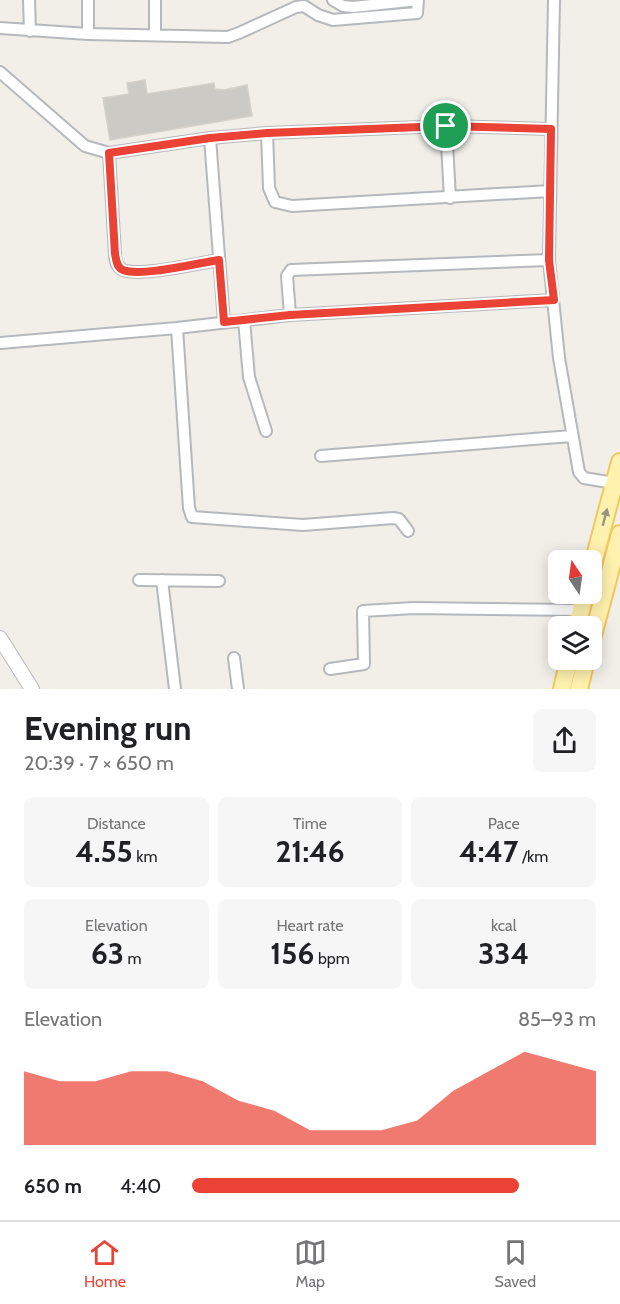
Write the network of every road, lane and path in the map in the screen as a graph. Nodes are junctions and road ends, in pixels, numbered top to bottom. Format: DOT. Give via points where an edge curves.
graph roads {
  1 [pos="28,0"];
  2 [pos="87,0"];
  3 [pos="155,0"];
  4 [pos="333,0"];
  5 [pos="418,0"];
  6 [pos="554,0"];
  7 [pos="0,28"];
  8 [pos="30,31"];
  9 [pos="88,34"];
  10 [pos="155,35"];
  11 [pos="0,72"];
  12 [pos="446,126"];
  13 [pos="551,129"];
  14 [pos="267,133"];
  15 [pos="210,138"];
  16 [pos="109,153"];
  17 [pos="550,191"];
  18 [pos="450,198"];
  19 [pos="219,260"];
  20 [pos="549,260"];
  21 [pos="554,300"];
  22 [pos="290,315"];
  23 [pos="243,320"];
  24 [pos="224,322"];
  25 [pos="177,328"];
  26 [pos="0,343"];
  27 [pos="266,431"];
  28 [pos="572,436"];
  29 [pos="321,456"];
  30 [pos="620,462"];
  31 [pos="614,483"];
  32 [pos="408,531"];
  33 [pos="620,534"];
  34 [pos="596,550"];
  35 [pos="139,580"];
  36 [pos="162,580"];
  37 [pos="219,581"];
  38 [pos="548,603"];
  39 [pos="598,616"];
  40 [pos="0,638"];
  41 [pos="234,658"];
  42 [pos="330,669"];
  43 [pos="567,670"];
  44 [pos="584,670"];
  45 [pos="32,689"];
  46 [pos="175,689"];
  47 [pos="238,689"];
  48 [pos="562,689"];
  49 [pos="579,689"];
  1 -- 8 [label="street"];
  2 -- 9 [label="street"];
  3 -- 10 [label="street"];
  4 -- 5 [label="street" via="353,7"];
  5 -- 10 [label="street" via="417,13 333,20 304,6 228,37"];
  6 -- 13 [label="street"];
  7 -- 8 [label="street"];
  8 -- 9 [label="street"];
  9 -- 10 [label="street"];
  11 -- 16 [label="street" via="85,146"];
  12 -- 13 [label="street"];
  12 -- 14 [label="street"];
  12 -- 18 [label="street"];
  13 -- 17 [label="street"];
  14 -- 15 [label="street"];
  14 -- 18 [label="street" via="269,188 275,202 319,206"];
  15 -- 16 [label="street"];
  15 -- 19 [label="street"];
  16 -- 19 [label="street" via="118,267 139,273"];
  17 -- 18 [label="street"];
  17 -- 20 [label="street"];
  19 -- 24 [label="street"];
  20 -- 21 [label="street"];
  20 -- 22 [label="street" via="291,270 287,276"];
  21 -- 22 [label="street"];
  21 -- 28 [label="street"];
  22 -- 23 [label="street"];
  23 -- 24 [label="street"];
  23 -- 27 [label="street" via="249,377"];
  24 -- 25 [label="street"];
  25 -- 26 [label="street"];
  25 -- 32 [label="street" via="192,517 303,525 393,518 399,519"];
  28 -- 29 [label="street"];
  28 -- 31 [label="street" via="579,472 584,478"];
  30 -- 31 [label="main road"];
  34 -- 31 [label="main road, one-way"];
  33 -- 39 [label="main road"];
  35 -- 36 [label="street"];
  36 -- 37 [label="street"];
  36 -- 46 [label="street"];
  38 -- 42 [label="street" via="363,611 364,664"];
  40 -- 45 [label="street"];
  41 -- 47 [label="street"];
  43 -- 48 [label="main road"];
  44 -- 49 [label="main road"];
}
